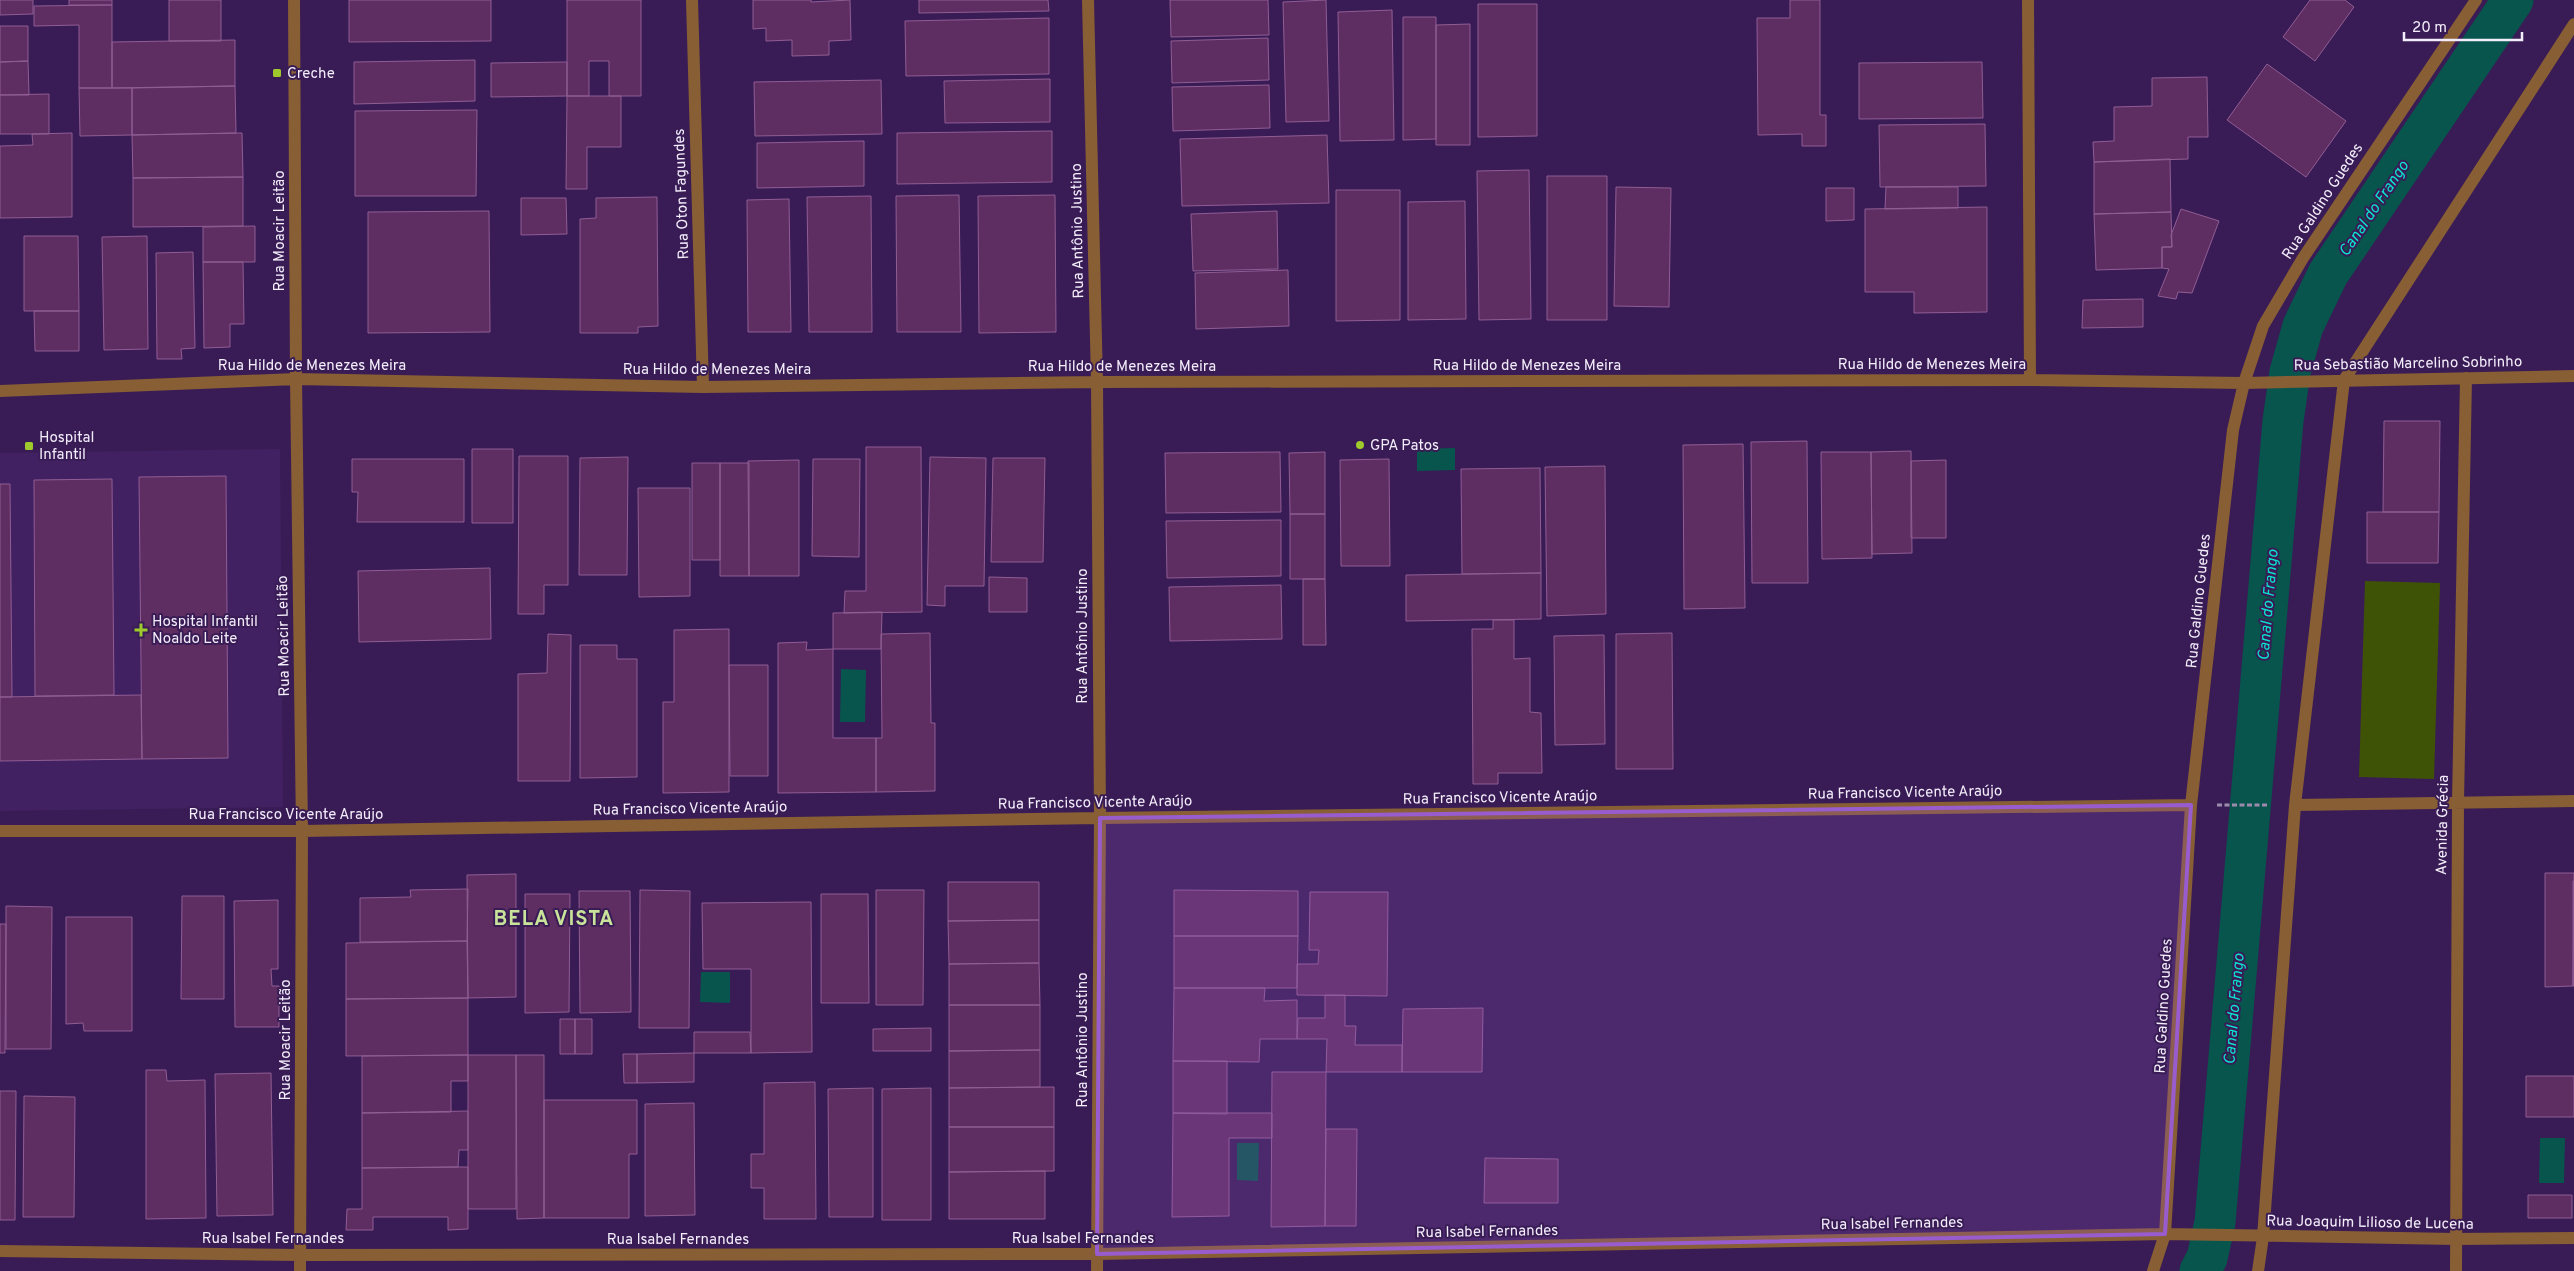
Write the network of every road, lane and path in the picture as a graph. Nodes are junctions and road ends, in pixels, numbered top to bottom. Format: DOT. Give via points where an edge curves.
graph roads {
  1 [pos="294,0"];
  2 [pos="692,0"];
  3 [pos="1088,0"];
  4 [pos="2028,0"];
  5 [pos="2476,0"];
  6 [pos="2574,24"];
  7 [pos="2574,376"];
  8 [pos="2466,378"];
  9 [pos="296,379"];
  10 [pos="2030,380"];
  11 [pos="2344,380"];
  12 [pos="1097,382"];
  13 [pos="2244,383"];
  14 [pos="703,387"];
  15 [pos="0,391"];
  16 [pos="2574,801"];
  17 [pos="2458,802"];
  18 [pos="2191,805"];
  19 [pos="2295,805"];
  20 [pos="1100,818"];
  21 [pos="0,831"];
  22 [pos="302,831"];
  23 [pos="2165,1234"];
  24 [pos="2263,1237"];
  25 [pos="2574,1238"];
  26 [pos="2455,1239"];
  27 [pos="0,1251"];
  28 [pos="1097,1254"];
  29 [pos="300,1255"];
  30 [pos="300,1271"];
  31 [pos="1097,1271"];
  32 [pos="2153,1271"];
  33 [pos="2258,1271"];
  34 [pos="2456,1271"];
  1 -- 9 [label="street, Rua Moacir Leitão"];
  2 -- 14 [label="street, Rua Oton Fagundes"];
  3 -- 12 [label="street, Rua Antônio Justino"];
  4 -- 10 [label="street"];
  5 -- 13 [label="street, Rua Galdino Guedes" via="2303,258 2264,326"];
  6 -- 11 [label="street"];
  7 -- 8 [label="street, Rua Sebastião Marcelino Sobrinho"];
  8 -- 11 [label="street, Rua Sebastião Marcelino Sobrinho"];
  8 -- 17 [label="street, Avenida Grécia"];
  9 -- 14 [label="street, Rua Hildo de Menezes Meira"];
  9 -- 15 [label="street, Rua Hildo de Menezes Meira"];
  9 -- 22 [label="street, Rua Moacir Leitão"];
  10 -- 12 [label="street, Rua Hildo de Menezes Meira"];
  10 -- 13 [label="street, Rua Hildo de Menezes Meira"];
  11 -- 13 [label="street, Rua Sebastião Marcelino Sobrinho"];
  11 -- 19 [label="street"];
  12 -- 14 [label="street, Rua Hildo de Menezes Meira"];
  12 -- 20 [label="street, Rua Antônio Justino"];
  13 -- 18 [label="street, Rua Galdino Guedes" via="2233,430"];
  16 -- 17 [label="street"];
  17 -- 19 [label="street"];
  17 -- 26 [label="street, Avenida Grécia"];
  18 -- 19 [label="path"];
  18 -- 20 [label="street, Rua Francisco Vicente Araújo"];
  18 -- 23 [label="street, Rua Galdino Guedes"];
  19 -- 24 [label="street"];
  20 -- 22 [label="street, Rua Francisco Vicente Araújo"];
  20 -- 28 [label="street, Rua Antônio Justino"];
  21 -- 22 [label="street, Rua Francisco Vicente Araújo"];
  22 -- 29 [label="street, Rua Moacir Leitão"];
  23 -- 24 [label="street, Rua Joaquim Lilioso de Lucena"];
  23 -- 28 [label="street, Rua Isabel Fernandes"];
  23 -- 32 [label="street, Rua Galdino Guedes"];
  24 -- 26 [label="street, Rua Joaquim Lilioso de Lucena"];
  24 -- 33 [label="street"];
  25 -- 26 [label="street, Rua Joaquim Lilioso de Lucena"];
  26 -- 34 [label="street, Avenida Grécia"];
  27 -- 29 [label="street, Rua Isabel Fernandes"];
  28 -- 29 [label="street, Rua Isabel Fernandes"];
  28 -- 31 [label="street, Rua Antônio Justino"];
  29 -- 30 [label="street, Rua Moacir Leitão"];
}
